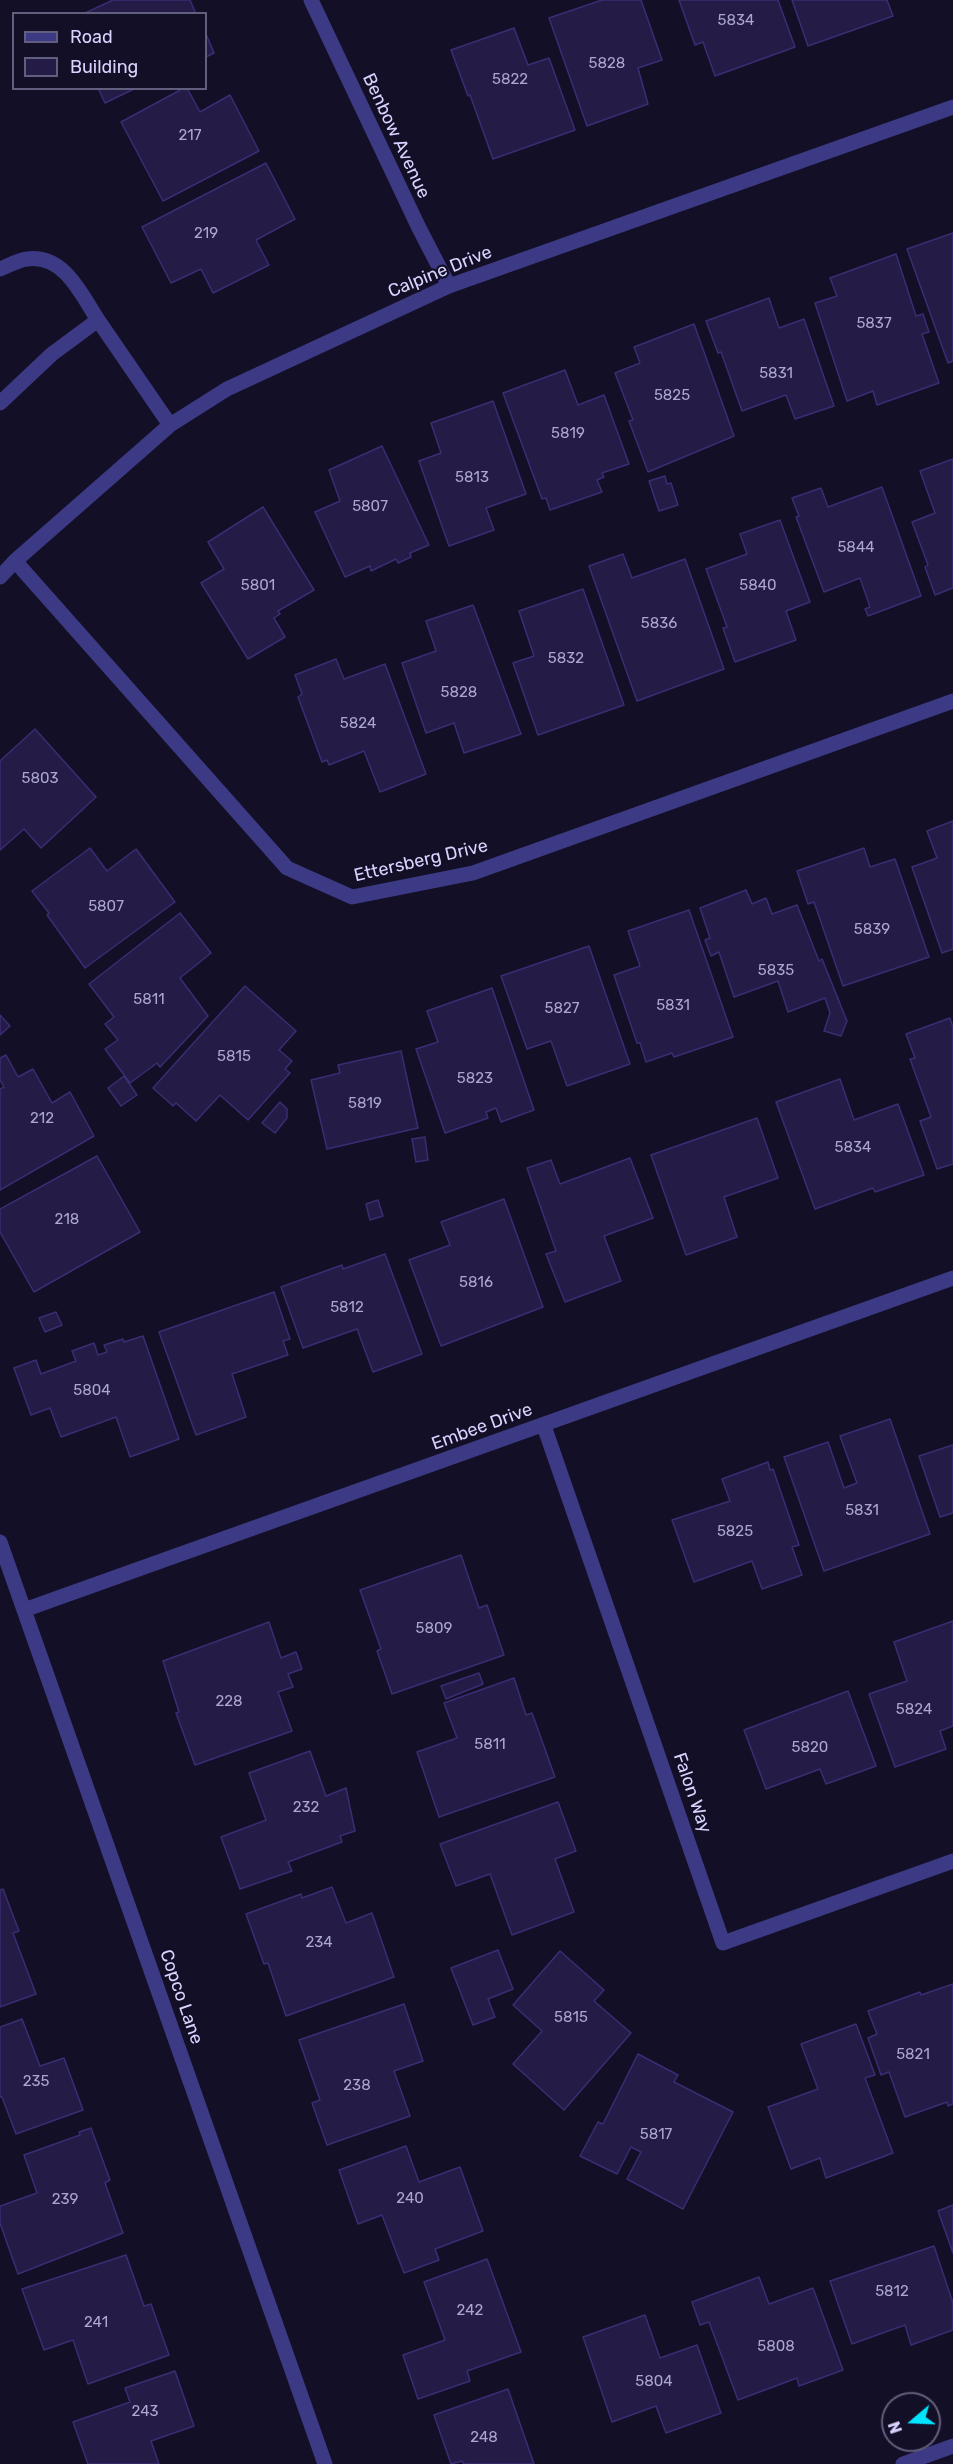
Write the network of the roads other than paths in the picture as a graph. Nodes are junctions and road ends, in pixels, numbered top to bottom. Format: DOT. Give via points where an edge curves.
graph roads {
  1 [pos="311,0"];
  2 [pos="953,107"];
  3 [pos="0,269"];
  4 [pos="449,286"];
  5 [pos="98,320"];
  6 [pos="0,403"];
  7 [pos="170,425"];
  8 [pos="15,561"];
  9 [pos="0,577"];
  10 [pos="953,701"];
  11 [pos="953,1278"];
  12 [pos="544,1426"];
  13 [pos="0,1542"];
  14 [pos="24,1610"];
  15 [pos="953,1861"];
  16 [pos="953,2446"];
  17 [pos="325,2464"];
  18 [pos="906,2464"];
  1 -- 4 [label="street, Benbow Avenue"];
  2 -- 4 [label="street, Calpine Drive"];
  3 -- 5 [label="street" via="27,258 56,263"];
  4 -- 7 [label="street, Calpine Drive" via="226,389"];
  5 -- 6 [label="street" via="52,354"];
  5 -- 7 [label="street"];
  7 -- 8 [label="street, Calpine Drive"];
  8 -- 9 [label="street, Calpine Drive"];
  8 -- 10 [label="street, Ettersberg Drive" via="287,868 352,897 473,873"];
  11 -- 12 [label="street, Embee Drive"];
  12 -- 14 [label="street, Embee Drive"];
  12 -- 15 [label="street, Falon Way" via="723,1942"];
  13 -- 14 [label="street, Copco Lane"];
  14 -- 17 [label="street, Copco Lane"];
  16 -- 18 [label="street"];
}
